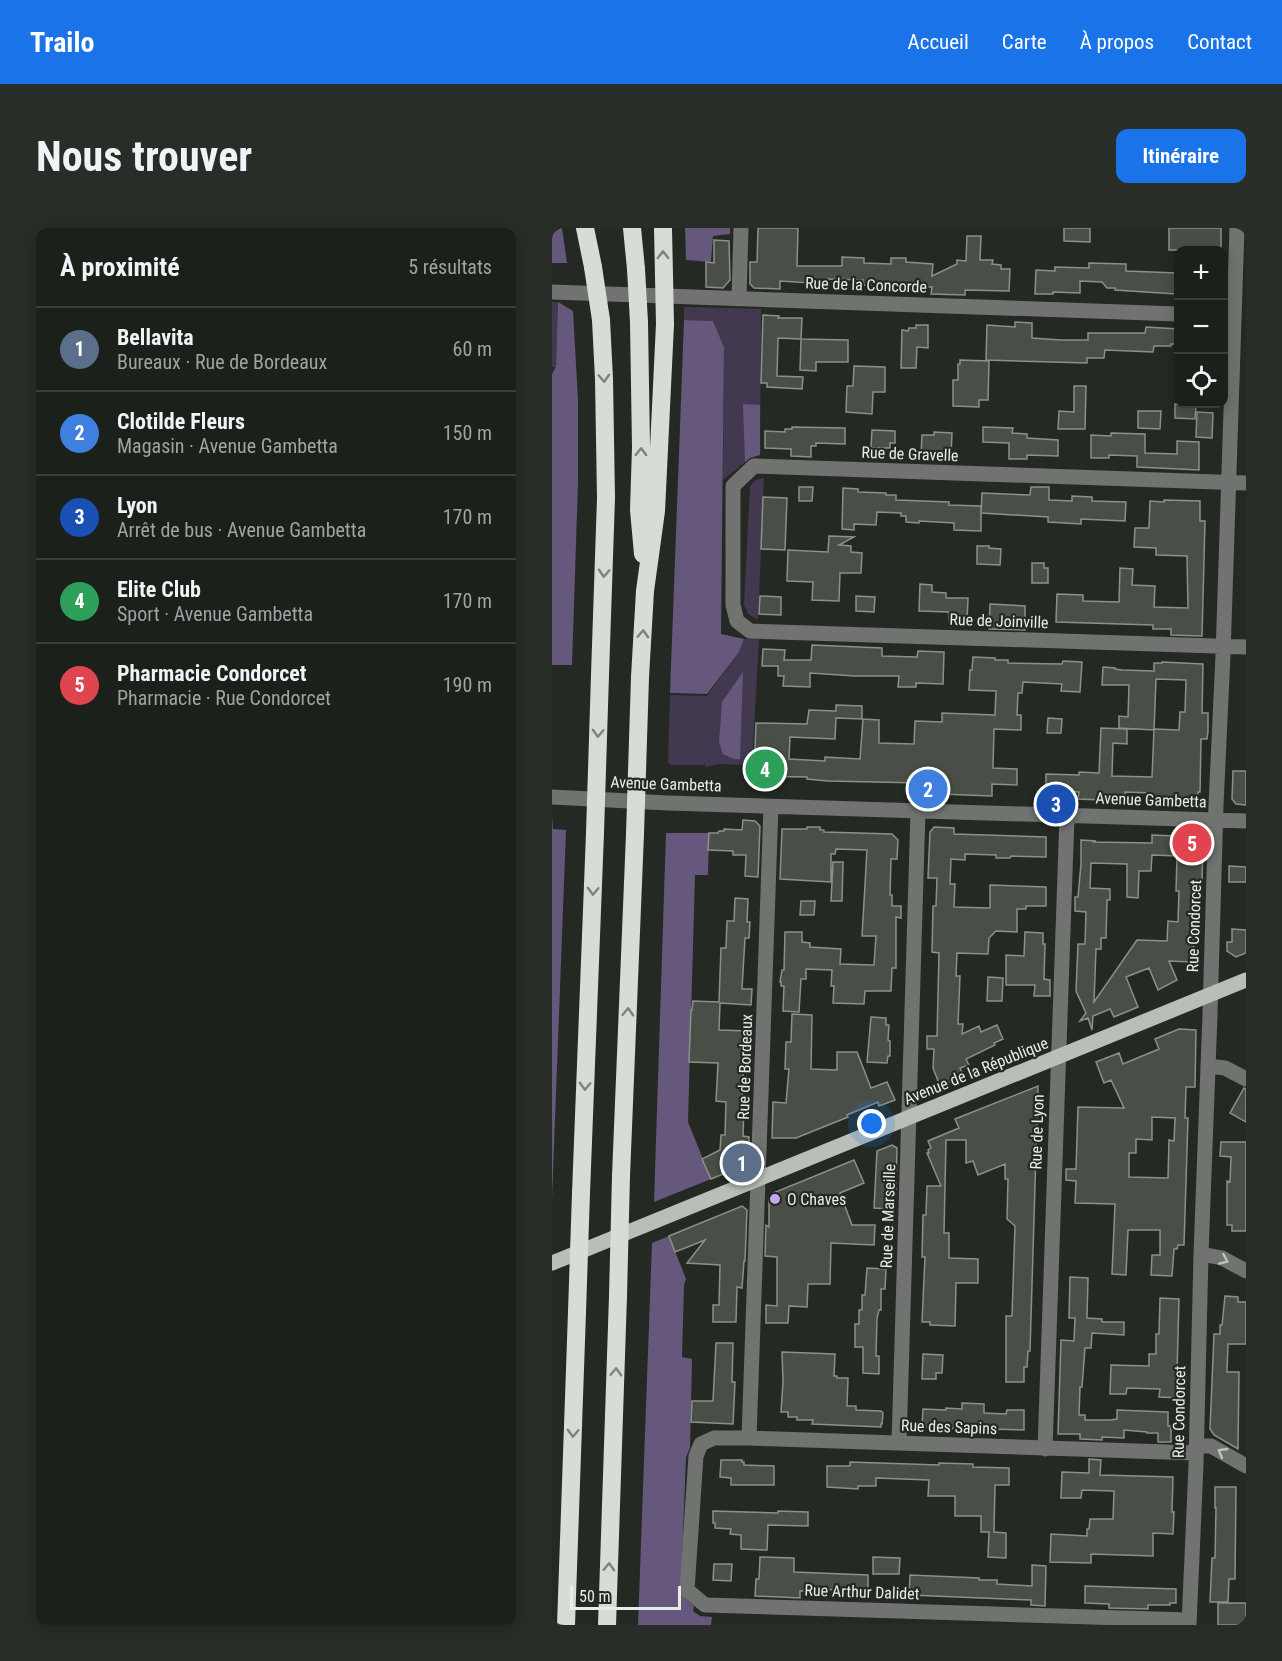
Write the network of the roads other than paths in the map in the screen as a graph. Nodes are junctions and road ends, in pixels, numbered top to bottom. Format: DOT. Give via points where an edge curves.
graph roads {
  1 [pos="585,228"];
  2 [pos="594,228"];
  3 [pos="632,228"];
  4 [pos="663,228"];
  5 [pos="741,228"];
  6 [pos="1237,228"];
  7 [pos="593,267"];
  8 [pos="552,292"];
  9 [pos="739,299"];
  10 [pos="1174,314"];
  11 [pos="1235,316"];
  12 [pos="1228,483"];
  13 [pos="1246,483"];
  14 [pos="645,591"];
  15 [pos="750,632"];
  16 [pos="1223,646"];
  17 [pos="1246,646"];
  18 [pos="552,797"];
  19 [pos="771,806"];
  20 [pos="918,811"];
  21 [pos="1067,816"];
  22 [pos="1215,820"];
  23 [pos="1246,821"];
  24 [pos="1246,980"];
  25 [pos="1210,994"];
  26 [pos="1058,1058"];
  27 [pos="1208,1066"];
  28 [pos="1246,1079"];
  29 [pos="909,1118"];
  30 [pos="759,1179"];
  31 [pos="1201,1254"];
  32 [pos="552,1263"];
  33 [pos="1246,1271"];
  34 [pos="750,1438"];
  35 [pos="899,1443"];
  36 [pos="701,1444"];
  37 [pos="1045,1449"];
  38 [pos="1196,1450"];
  39 [pos="1246,1466"];
  40 [pos="1189,1623"];
  41 [pos="566,1625"];
  42 [pos="607,1625"];
  1 -- 7 [label="highway"];
  2 -- 7 [label="highway"];
  14 -- 3 [label="highway, one-way, bridge" via="639,510 639,322"];
  14 -- 4 [label="highway, one-way, bridge" via="656,511 665,324"];
  5 -- 9 [label="street"];
  6 -- 11 [label="street, Rue Condorcet"];
  7 -- 41 [label="highway, one-way, bridge" via="605,391 606,498"];
  8 -- 9 [label="street, Rue de la Concorde"];
  9 -- 10 [label="street, Rue de la Concorde"];
  11 -- 12 [label="street, Rue Condorcet"];
  12 -- 13 [label="street, Rue de Gravelle"];
  12 -- 15 [label="street, Rue de Gravelle" via="754,466 733,486 733,605 737,621"];
  12 -- 16 [label="street, Rue Condorcet"];
  42 -- 14 [label="highway, one-way, bridge"];
  15 -- 16 [label="street, Rue de Joinville"];
  16 -- 17 [label="street, Rue de Joinville"];
  16 -- 22 [label="street, Rue Condorcet"];
  18 -- 19 [label="street, Avenue Gambetta"];
  19 -- 20 [label="street, Avenue Gambetta"];
  19 -- 30 [label="street, Rue de Bordeaux"];
  20 -- 21 [label="street, Avenue Gambetta"];
  20 -- 29 [label="street, Rue de Marseille"];
  21 -- 22 [label="street, Avenue Gambetta"];
  21 -- 26 [label="street, Rue de Lyon"];
  22 -- 23 [label="street, Avenue Gambetta"];
  22 -- 25 [label="street, Rue Condorcet"];
  24 -- 25 [label="main road, Avenue de la République"];
  25 -- 26 [label="main road, Avenue de la République"];
  25 -- 27 [label="street, Rue Condorcet"];
  26 -- 29 [label="main road, Avenue de la République"];
  26 -- 37 [label="street, Rue de Lyon"];
  27 -- 28 [label="street" via="1226,1068"];
  27 -- 31 [label="street, Rue Condorcet"];
  29 -- 30 [label="main road, Avenue de la République"];
  29 -- 35 [label="street, Rue de Marseille"];
  30 -- 32 [label="main road, Avenue de la République"];
  30 -- 34 [label="street, Rue de Bordeaux"];
  31 -- 33 [label="street, one-way" via="1222,1258"];
  31 -- 38 [label="street, Rue Condorcet"];
  34 -- 35 [label="street, Rue des Sapins"];
  34 -- 36 [label="street, Rue des Sapins" via="714,1438"];
  35 -- 37 [label="street, Rue des Sapins"];
  36 -- 40 [label="street, Rue Arthur Dalidet" via="696,1456 687,1590 705,1605"];
  37 -- 38 [label="street, Rue des Sapins"];
  39 -- 38 [label="street, Rue des Sapins, one-way" via="1211,1446"];
  38 -- 40 [label="street, Rue Condorcet"];
}
